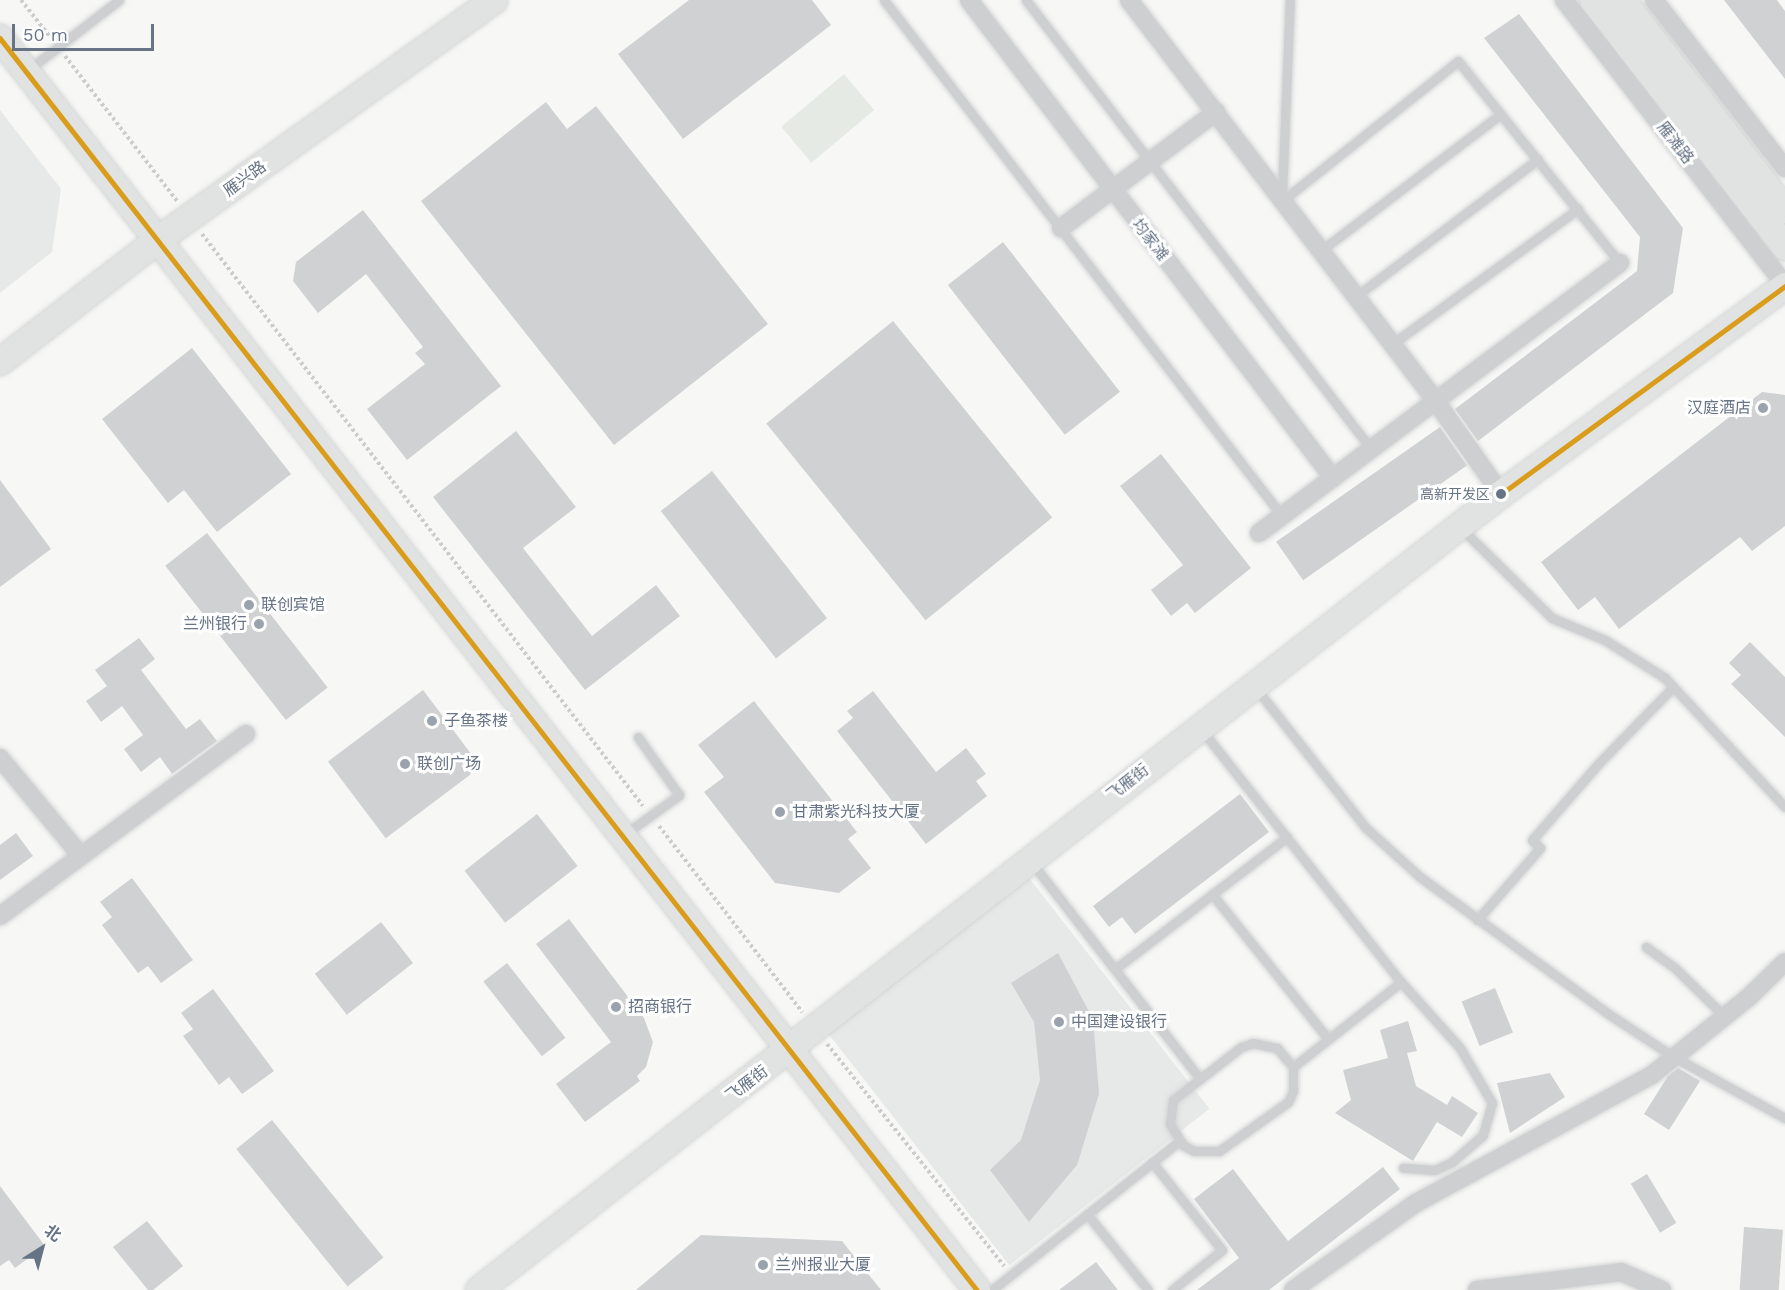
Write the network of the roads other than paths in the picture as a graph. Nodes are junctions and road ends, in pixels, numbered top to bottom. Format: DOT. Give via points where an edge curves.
graph roads {
  1 [pos="119,0"];
  2 [pos="494,0"];
  3 [pos="884,0"];
  4 [pos="969,0"];
  5 [pos="1026,0"];
  6 [pos="1130,0"];
  7 [pos="1290,0"];
  8 [pos="1564,0"];
  9 [pos="1593,0"];
  10 [pos="1622,0"];
  11 [pos="1659,2"];
  12 [pos="0,38"];
  13 [pos="26,72"];
  14 [pos="1216,112"];
  15 [pos="1501,114"];
  16 [pos="1538,159"];
  17 [pos="1151,161"];
  18 [pos="1785,168"];
  19 [pos="1112,190"];
  20 [pos="1282,201"];
  21 [pos="1578,209"];
  22 [pos="1785,210"];
  23 [pos="1061,228"];
  24 [pos="158,240"];
  25 [pos="1785,248"];
  26 [pos="1319,252"];
  27 [pos="1620,263"];
  28 [pos="1785,285"];
  29 [pos="1355,297"];
  30 [pos="1392,344"];
  31 [pos="0,362"];
  32 [pos="1435,400"];
  33 [pos="1371,448"];
  34 [pos="1332,478"];
  35 [pos="1502,494"];
  36 [pos="1282,516"];
  37 [pos="1459,526"];
  38 [pos="1259,533"];
  39 [pos="1254,685"];
  40 [pos="1673,687"];
  41 [pos="1199,727"];
  42 [pos="246,734"];
  43 [pos="638,737"];
  44 [pos="0,758"];
  45 [pos="1785,807"];
  46 [pos="623,836"];
  47 [pos="1287,837"];
  48 [pos="81,856"];
  49 [pos="1030,861"];
  50 [pos="1212,894"];
  51 [pos="0,916"];
  52 [pos="1477,920"];
  53 [pos="1646,947"];
  54 [pos="1785,962"];
  55 [pos="1115,969"];
  56 [pos="1401,982"];
  57 [pos="1725,1017"];
  58 [pos="1328,1040"];
  59 [pos="791,1050"];
  60 [pos="1674,1057"];
  61 [pos="1293,1067"];
  62 [pos="1200,1079"];
  63 [pos="1785,1118"];
  64 [pos="1179,1141"];
  65 [pos="1152,1162"];
  66 [pos="1403,1168"];
  67 [pos="1087,1214"];
  68 [pos="478,1290"];
  69 [pos="977,1290"];
  70 [pos="992,1290"];
  71 [pos="1148,1290"];
  72 [pos="1172,1290"];
  73 [pos="1293,1290"];
  74 [pos="1477,1290"];
  75 [pos="1662,1290"];
  1 -- 13 [label="lane"];
  2 -- 24 [label="main road, 雁兴路"];
  3 -- 23 [label="lane"];
  4 -- 19 [label="street, 均家滩"];
  5 -- 17 [label="lane"];
  6 -- 14 [label="street"];
  7 -- 20 [label="lane"];
  8 -- 28 [label="street, 雁滩路"];
  9 -- 25 [label="main road, 雁滩路"];
  10 -- 22 [label="main road"];
  11 -- 18 [label="street"];
  12 -- 13 [label="main road"];
  13 -- 24 [label="main road"];
  14 -- 17 [label="street"];
  14 -- 20 [label="street"];
  15 -- 16 [label="lane"];
  15 -- 20 [label="lane" via="1458,61"];
  15 -- 26 [label="lane"];
  16 -- 21 [label="lane"];
  16 -- 29 [label="lane"];
  17 -- 19 [label="street"];
  17 -- 33 [label="lane"];
  19 -- 23 [label="street"];
  19 -- 34 [label="street, 均家滩"];
  20 -- 26 [label="street"];
  21 -- 27 [label="lane"];
  21 -- 30 [label="lane"];
  23 -- 36 [label="lane"];
  24 -- 31 [label="main road, 雁兴路"];
  24 -- 46 [label="main road"];
  26 -- 29 [label="street"];
  27 -- 32 [label="street"];
  28 -- 35 [label="main road, 飞雁街"];
  29 -- 30 [label="street"];
  30 -- 32 [label="street"];
  32 -- 33 [label="street"];
  32 -- 35 [label="street"];
  33 -- 34 [label="street"];
  34 -- 36 [label="street"];
  35 -- 37 [label="main road, 飞雁街"];
  36 -- 38 [label="street"];
  37 -- 39 [label="main road, 飞雁街"];
  37 -- 40 [label="lane" via="1552,618 1605,640"];
  39 -- 41 [label="main road, 飞雁街"];
  39 -- 52 [label="lane" via="1366,828 1420,877"];
  40 -- 45 [label="lane"];
  40 -- 52 [label="lane" via="1532,840 1540,848"];
  41 -- 47 [label="lane"];
  41 -- 49 [label="main road, 飞雁街"];
  42 -- 48 [label="street"];
  43 -- 46 [label="lane" via="679,795"];
  44 -- 48 [label="street"];
  46 -- 59 [label="main road"];
  47 -- 50 [label="lane"];
  47 -- 56 [label="lane"];
  48 -- 51 [label="street"];
  49 -- 55 [label="lane"];
  49 -- 59 [label="main road, 飞雁街"];
  50 -- 55 [label="lane"];
  50 -- 58 [label="lane"];
  52 -- 60 [label="lane"];
  53 -- 57 [label="lane" via="1675,968"];
  54 -- 57 [label="street"];
  55 -- 62 [label="lane"];
  56 -- 58 [label="lane"];
  56 -- 66 [label="lane" via="1460,1048 1492,1103 1483,1135 1452,1162 1435,1170"];
  57 -- 60 [label="street"];
  58 -- 61 [label="lane"];
  59 -- 68 [label="main road, 飞雁街"];
  59 -- 69 [label="main road"];
  60 -- 63 [label="lane"];
  60 -- 73 [label="street" via="1652,1075 1416,1203"];
  61 -- 62 [label="lane" via="1277,1048 1253,1043 1241,1047"];
  61 -- 64 [label="lane" via="1293,1091 1288,1102 1219,1152 1194,1151"];
  62 -- 64 [label="lane" via="1173,1100 1170,1124"];
  64 -- 65 [label="lane"];
  65 -- 67 [label="lane"];
  65 -- 72 [label="lane" via="1222,1250"];
  67 -- 70 [label="lane"];
  67 -- 71 [label="lane"];
  74 -- 75 [label="street" via="1621,1272"];
}
